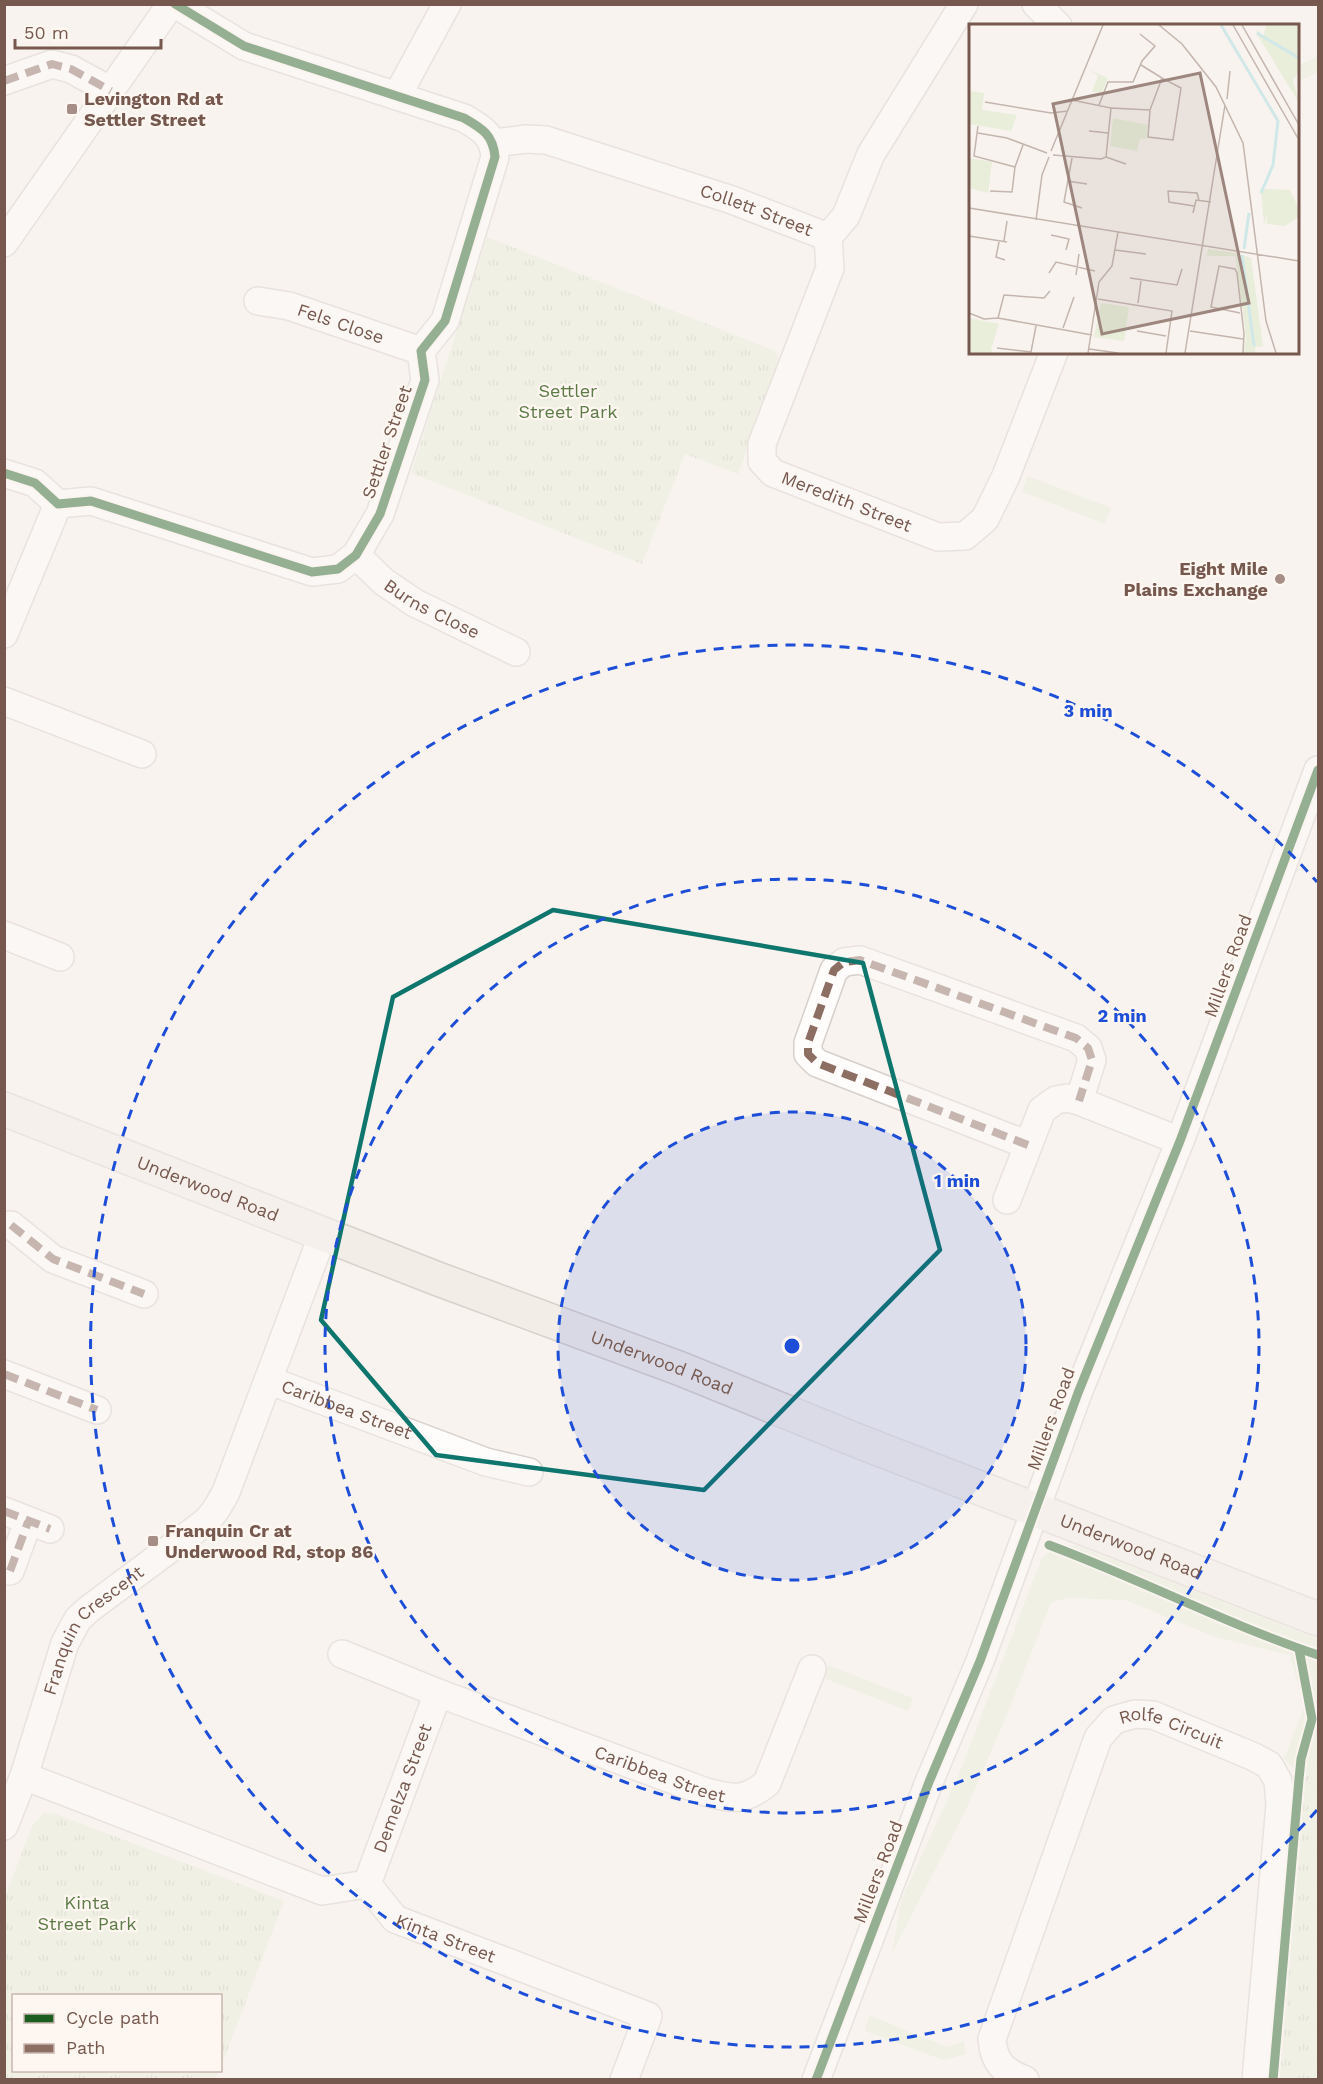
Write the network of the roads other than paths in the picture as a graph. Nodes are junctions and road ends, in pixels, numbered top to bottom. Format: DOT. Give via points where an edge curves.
graph roads {
  1 [pos="171,4"];
  2 [pos="175,4"];
  3 [pos="447,4"];
  4 [pos="964,4"];
  5 [pos="1036,4"];
  6 [pos="1056,24"];
  7 [pos="4,81"];
  8 [pos="111,91"];
  9 [pos="397,96"];
  10 [pos="494,143"];
  11 [pos="828,237"];
  12 [pos="4,243"];
  13 [pos="258,301"];
  14 [pos="421,351"];
  15 [pos="1053,354"];
  16 [pos="4,473"];
  17 [pos="58,504"];
  18 [pos="356,555"];
  19 [pos="4,634"];
  20 [pos="516,652"];
  21 [pos="4,701"];
  22 [pos="142,754"];
  23 [pos="1318,770"];
  24 [pos="4,935"];
  25 [pos="60,957"];
  26 [pos="1079,1101"];
  27 [pos="4,1109"];
  28 [pos="1180,1141"];
  29 [pos="1028,1145"];
  30 [pos="1007,1200"];
  31 [pos="11,1225"];
  32 [pos="323,1234"];
  33 [pos="144,1294"];
  34 [pos="4,1374"];
  35 [pos="268,1380"];
  36 [pos="97,1410"];
  37 [pos="528,1472"];
  38 [pos="1036,1508"];
  39 [pos="28,1521"];
  40 [pos="10,1571"];
  41 [pos="1318,1619"];
  42 [pos="342,1654"];
  43 [pos="812,1669"];
  44 [pos="438,1693"];
  45 [pos="24,1776"];
  46 [pos="4,1826"];
  47 [pos="367,1884"];
  48 [pos="624,2079"];
  49 [pos="816,2079"];
  50 [pos="1025,2079"];
  51 [pos="1256,2079"];
  1 -- 8 [label="street"];
  2 -- 9 [label="street" via="244,46"];
  3 -- 9 [label="street"];
  4 -- 11 [label="street, Collett Street" via="871,154 846,216"];
  5 -- 6 [label="street"];
  7 -- 8 [label="street" via="52,64 71,69"];
  8 -- 12 [label="street"];
  9 -- 10 [label="street" via="465,118 482,128"];
  10 -- 11 [label="street, Collett Street" via="546,140 732,200"];
  10 -- 14 [label="street" via="495,157 445,321"];
  11 -- 15 [label="street, Meredith Street" via="830,267 762,444 762,461 773,473 938,537 965,536 985,519 1006,476"];
  13 -- 14 [label="street, Fels Close" via="289,306"];
  14 -- 18 [label="street, Settler Street" via="425,380 380,514"];
  16 -- 17 [label="street" via="35,483"];
  17 -- 18 [label="street, Settler Street" via="91,501 312,572 338,569"];
  17 -- 19 [label="street"];
  18 -- 20 [label="street, Burns Close" via="384,582 415,603"];
  21 -- 22 [label="street"];
  23 -- 28 [label="street, Millers Road"];
  24 -- 25 [label="street"];
  26 -- 28 [label="street"];
  26 -- 29 [label="street" via="1056,1100 1042,1110"];
  26 -- 29 [label="street" via="1092,1060 1088,1048 1076,1038 860,960 844,962 834,970 808,1043 808,1054 817,1063"];
  27 -- 32 [label="main road, Underwood Road"];
  28 -- 38 [label="street, Millers Road"];
  29 -- 30 [label="street"];
  31 -- 33 [label="street" via="53,1259"];
  32 -- 35 [label="street, Franquin Crescent"];
  32 -- 38 [label="main road, Underwood Road"];
  34 -- 36 [label="street"];
  35 -- 37 [label="street, Caribbea Street" via="486,1462"];
  35 -- 45 [label="street, Franquin Crescent" via="226,1492 212,1516 89,1609 71,1630"];
  38 -- 41 [label="main road, Underwood Road"];
  38 -- 49 [label="street, Millers Road"];
  39 -- 40 [label="street"];
  42 -- 44 [label="street, Caribbea Street"];
  43 -- 44 [label="street, Caribbea Street" via="767,1783 753,1794 733,1799"];
  44 -- 47 [label="street, Demelza Street"];
  45 -- 46 [label="street, Franquin Crescent"];
  45 -- 47 [label="street" via="322,1891"];
  47 -- 48 [label="street, Kinta Street" via="395,1919 648,2016"];
  50 -- 51 [label="street, Rolfe Circuit" via="999,2065 992,2039 1098,1738 1114,1720 1135,1714 1153,1715 1252,1756 1269,1765 1278,1781 1280,1805"];
}
